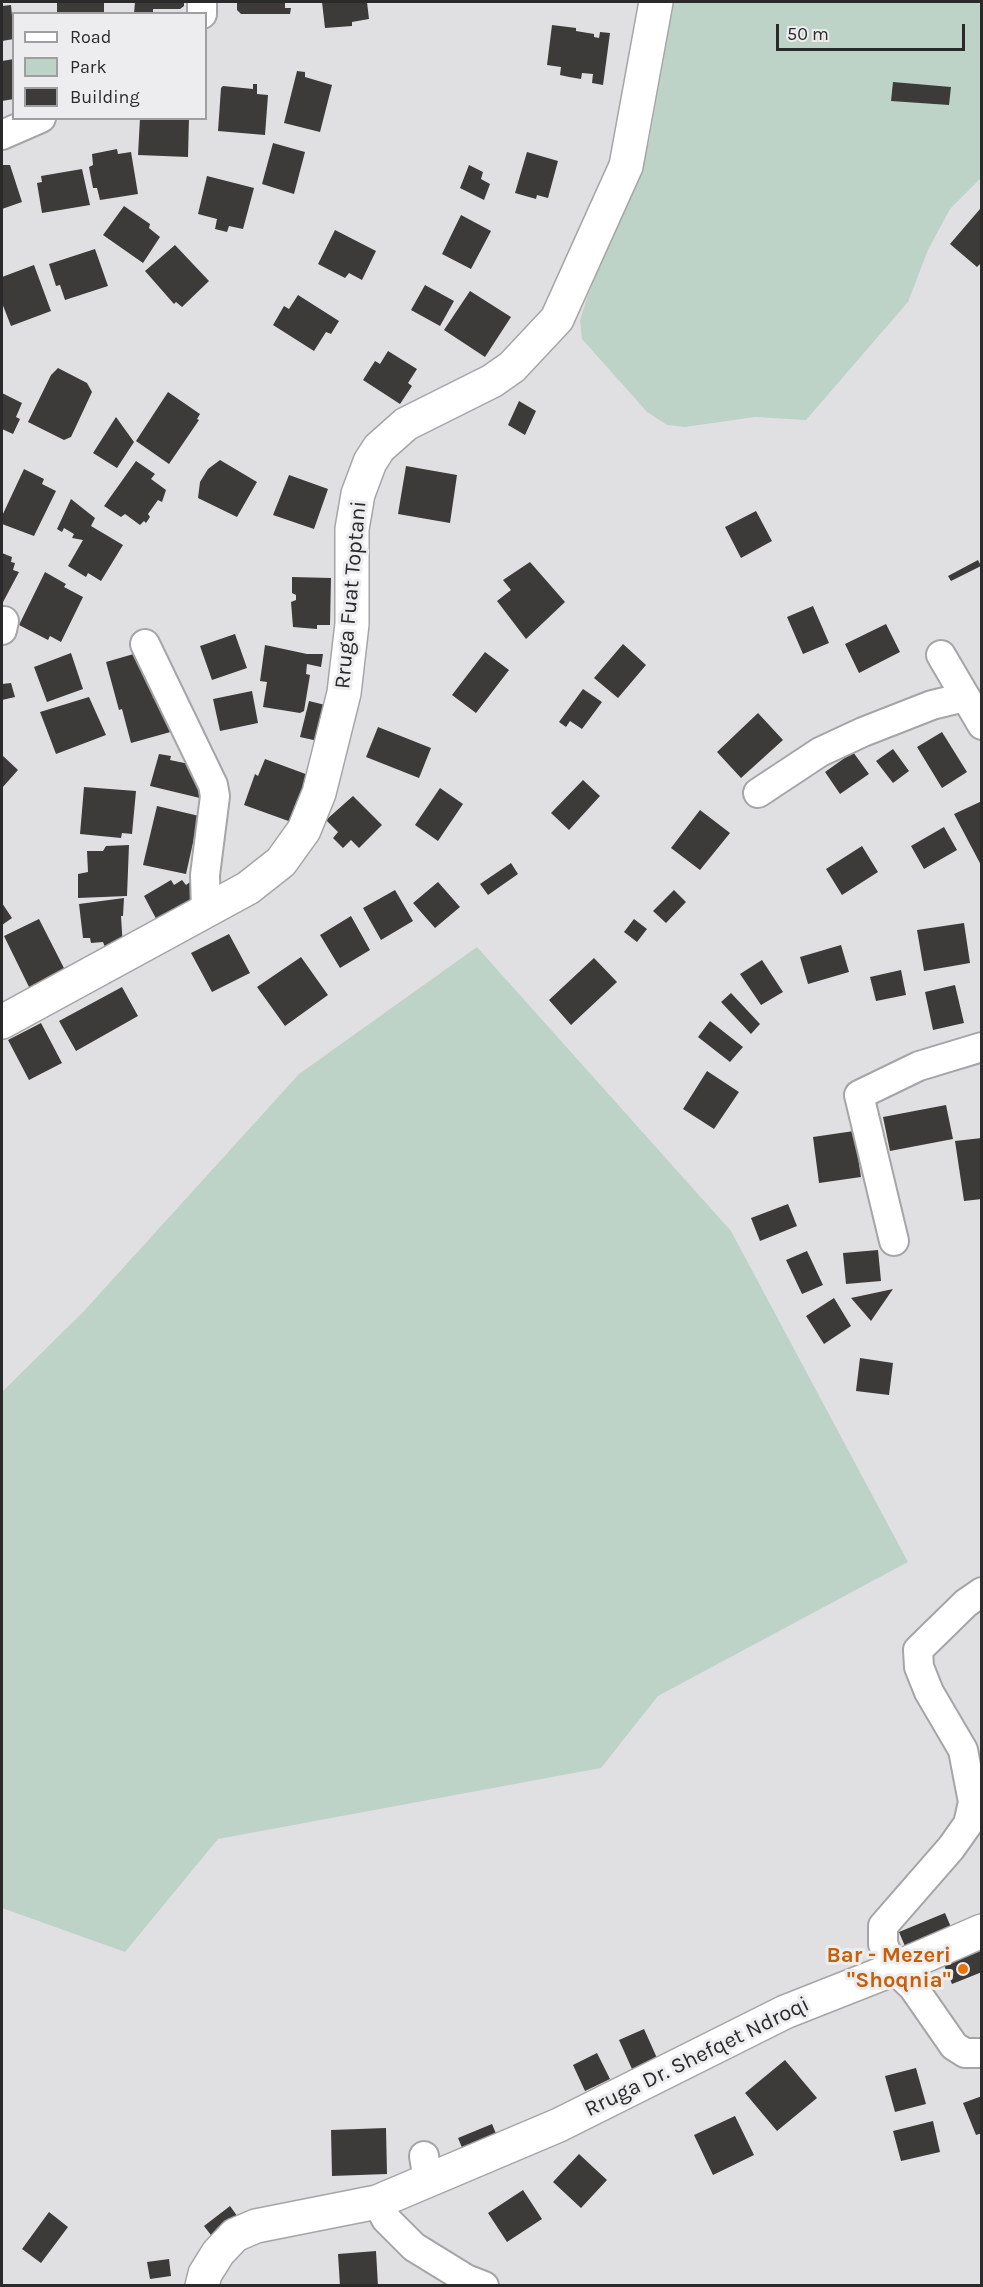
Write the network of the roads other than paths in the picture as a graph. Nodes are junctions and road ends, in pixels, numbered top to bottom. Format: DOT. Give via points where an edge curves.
graph roads {
  1 [pos="657,2"];
  2 [pos="36,120"];
  3 [pos="2,135"];
  4 [pos="145,644"];
  5 [pos="941,655"];
  6 [pos="965,696"];
  7 [pos="981,725"];
  8 [pos="758,793"];
  9 [pos="206,911"];
  10 [pos="2,1022"];
  11 [pos="981,1047"];
  12 [pos="894,1241"];
  13 [pos="981,1592"];
  14 [pos="981,1931"];
  15 [pos="894,1969"];
  16 [pos="981,2053"];
  17 [pos="377,2202"];
  18 [pos="202,2286"];
  19 [pos="484,2286"];
  1 -- 9 [label="street, Rruga Fuat Toptani" via="626,166 570,297 557,319 512,367 406,424 384,442 370,462 358,494 352,529 350,660 319,794 304,830 281,862 248,888"];
  2 -- 3 [label="street"];
  4 -- 9 [label="street" via="213,785"];
  5 -- 6 [label="street"];
  6 -- 7 [label="street"];
  6 -- 8 [label="street" via="932,705 831,747"];
  9 -- 10 [label="street, Rruga Fuat Toptani"];
  11 -- 12 [label="street" via="919,1066 859,1095"];
  13 -- 15 [label="street" via="918,1650 919,1667 929,1692 963,1750 973,1802 968,1824 951,1848 883,1926 883,1944"];
  14 -- 15 [label="street, Rruga Dr. Shefqet Ndroqi"];
  15 -- 16 [label="street" via="913,1987 954,2046 965,2053"];
  15 -- 17 [label="street, Rruga Dr. Shefqet Ndroqi" via="785,2012 559,2125 426,2168"];
  17 -- 18 [label="street, Rruga Dr. Shefqet Ndroqi" via="256,2226 235,2235 218,2253"];
  17 -- 19 [label="street" via="386,2219 414,2247"];
}
